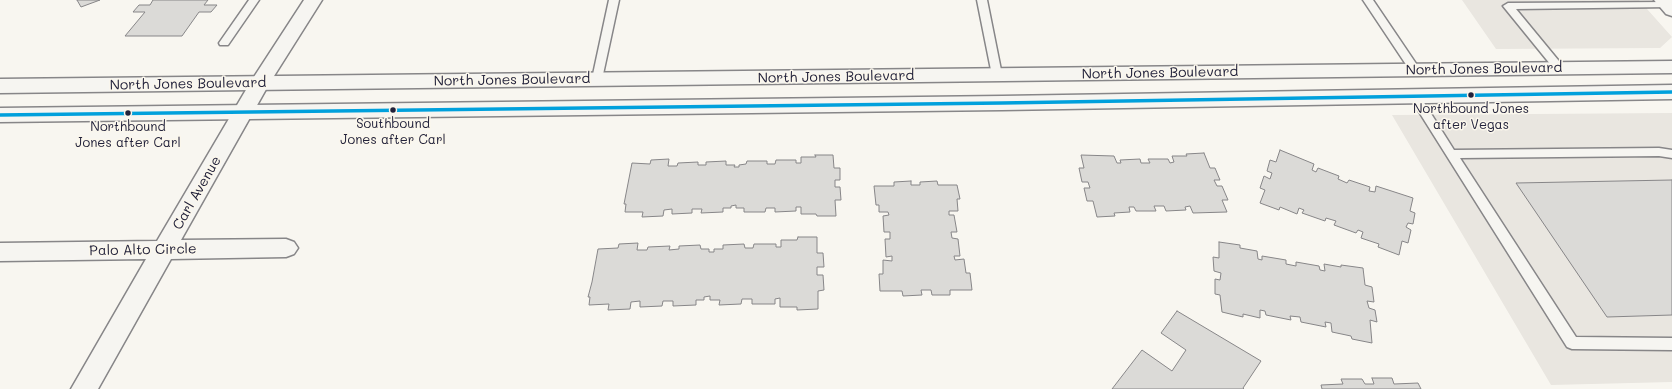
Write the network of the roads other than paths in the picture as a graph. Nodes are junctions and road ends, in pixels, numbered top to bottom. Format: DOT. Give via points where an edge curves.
graph roads {
  1 [pos="254,0"];
  2 [pos="313,0"];
  3 [pos="614,0"];
  4 [pos="982,0"];
  5 [pos="1368,0"];
  6 [pos="1667,5"];
  7 [pos="224,43"];
  8 [pos="1672,67"];
  9 [pos="1559,68"];
  10 [pos="1415,70"];
  11 [pos="997,75"];
  12 [pos="597,79"];
  13 [pos="260,83"];
  14 [pos="0,86"];
  15 [pos="1672,92"];
  16 [pos="1414,96"];
  17 [pos="1002,103"];
  18 [pos="243,113"];
  19 [pos="0,115"];
  20 [pos="1451,154"];
  21 [pos="1672,154"];
  22 [pos="286,248"];
  23 [pos="164,250"];
  24 [pos="0,252"];
  25 [pos="1672,344"];
  26 [pos="84,389"];
  1 -- 7 [label="lane"];
  2 -- 13 [label="main road, Carl Avenue"];
  3 -- 12 [label="lane"];
  4 -- 11 [label="lane"];
  5 -- 10 [label="lane"];
  6 -- 9 [label="lane" via="1508,6"];
  8 -- 9 [label="main road, North Jones Boulevard"];
  9 -- 10 [label="main road, North Jones Boulevard"];
  10 -- 11 [label="main road, North Jones Boulevard"];
  11 -- 12 [label="main road, North Jones Boulevard"];
  11 -- 17 [label="main road"];
  12 -- 13 [label="main road, North Jones Boulevard"];
  13 -- 14 [label="main road, North Jones Boulevard"];
  13 -- 18 [label="main road, Carl Avenue"];
  15 -- 16 [label="main road, North Jones Boulevard"];
  16 -- 17 [label="main road, North Jones Boulevard"];
  16 -- 20 [label="lane"];
  17 -- 18 [label="main road, North Jones Boulevard"];
  18 -- 19 [label="main road, North Jones Boulevard"];
  18 -- 23 [label="main road, Carl Avenue"];
  20 -- 21 [label="lane"];
  20 -- 25 [label="lane" via="1572,343"];
  22 -- 23 [label="main road, Palo Alto Circle"];
  23 -- 24 [label="main road, Palo Alto Circle"];
  23 -- 26 [label="main road, Carl Avenue"];
}
